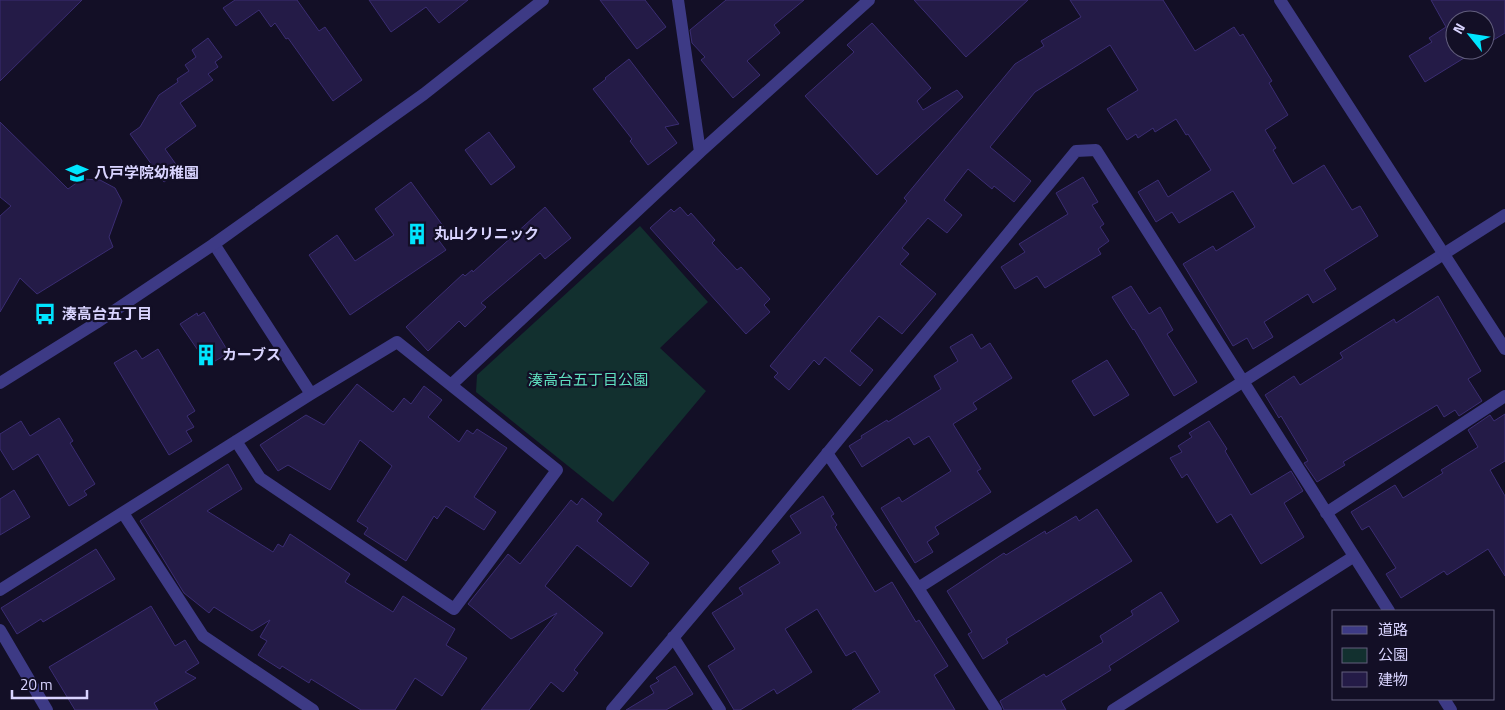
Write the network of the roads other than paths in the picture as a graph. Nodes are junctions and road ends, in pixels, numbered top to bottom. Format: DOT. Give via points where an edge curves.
graph roads {
  1 [pos="678,0"];
  2 [pos="869,0"];
  3 [pos="1280,0"];
  4 [pos="540,1"];
  5 [pos="700,152"];
  6 [pos="1505,215"];
  7 [pos="214,244"];
  8 [pos="1444,254"];
  9 [pos="1505,349"];
  10 [pos="1243,380"];
  11 [pos="0,383"];
  12 [pos="451,385"];
  13 [pos="311,394"];
  14 [pos="1505,396"];
  15 [pos="236,442"];
  16 [pos="827,453"];
  17 [pos="124,513"];
  18 [pos="1326,513"];
  19 [pos="1353,557"];
  20 [pos="918,588"];
  21 [pos="0,590"];
  22 [pos="1388,610"];
  23 [pos="0,630"];
  24 [pos="673,637"];
  25 [pos="47,710"];
  26 [pos="313,710"];
  27 [pos="612,710"];
  28 [pos="720,710"];
  29 [pos="996,710"];
  30 [pos="1114,710"];
  1 -- 5 [label="street"];
  2 -- 5 [label="street"];
  3 -- 8 [label="street"];
  4 -- 7 [label="street" via="424,94"];
  5 -- 12 [label="street"];
  6 -- 8 [label="street"];
  7 -- 11 [label="street"];
  7 -- 13 [label="street"];
  8 -- 9 [label="street"];
  8 -- 10 [label="street"];
  10 -- 16 [label="street" via="1096,150 1076,152"];
  10 -- 18 [label="street"];
  10 -- 20 [label="street"];
  12 -- 13 [label="street" via="397,342"];
  12 -- 15 [label="street" via="557,470 454,609 260,478"];
  13 -- 15 [label="street"];
  14 -- 18 [label="street"];
  15 -- 17 [label="street"];
  16 -- 20 [label="street"];
  16 -- 24 [label="street"];
  17 -- 21 [label="street"];
  17 -- 26 [label="street" via="203,636"];
  18 -- 19 [label="street"];
  19 -- 22 [label="street"];
  19 -- 30 [label="street"];
  20 -- 29 [label="street"];
  23 -- 25 [label="street"];
  24 -- 27 [label="street"];
  24 -- 28 [label="street"];
}
